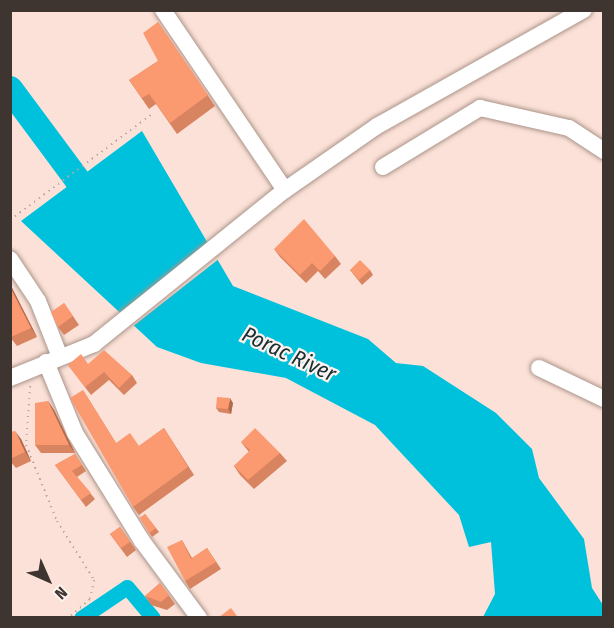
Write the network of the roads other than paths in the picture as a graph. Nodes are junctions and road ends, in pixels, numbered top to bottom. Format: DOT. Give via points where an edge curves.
graph roads {
  1 [pos="164,10"];
  2 [pos="584,10"];
  3 [pos="603,151"];
  4 [pos="383,167"];
  5 [pos="285,190"];
  6 [pos="10,259"];
  7 [pos="46,362"];
  8 [pos="539,368"];
  9 [pos="10,378"];
  10 [pos="603,399"];
  11 [pos="199,618"];
  1 -- 5 [label="street"];
  2 -- 5 [label="street" via="387,120"];
  3 -- 4 [label="street" via="569,128 480,108"];
  5 -- 7 [label="street" via="104,337"];
  6 -- 7 [label="street" via="38,301"];
  7 -- 9 [label="street"];
  7 -- 11 [label="street" via="75,434 142,541"];
  8 -- 10 [label="street"];
}
